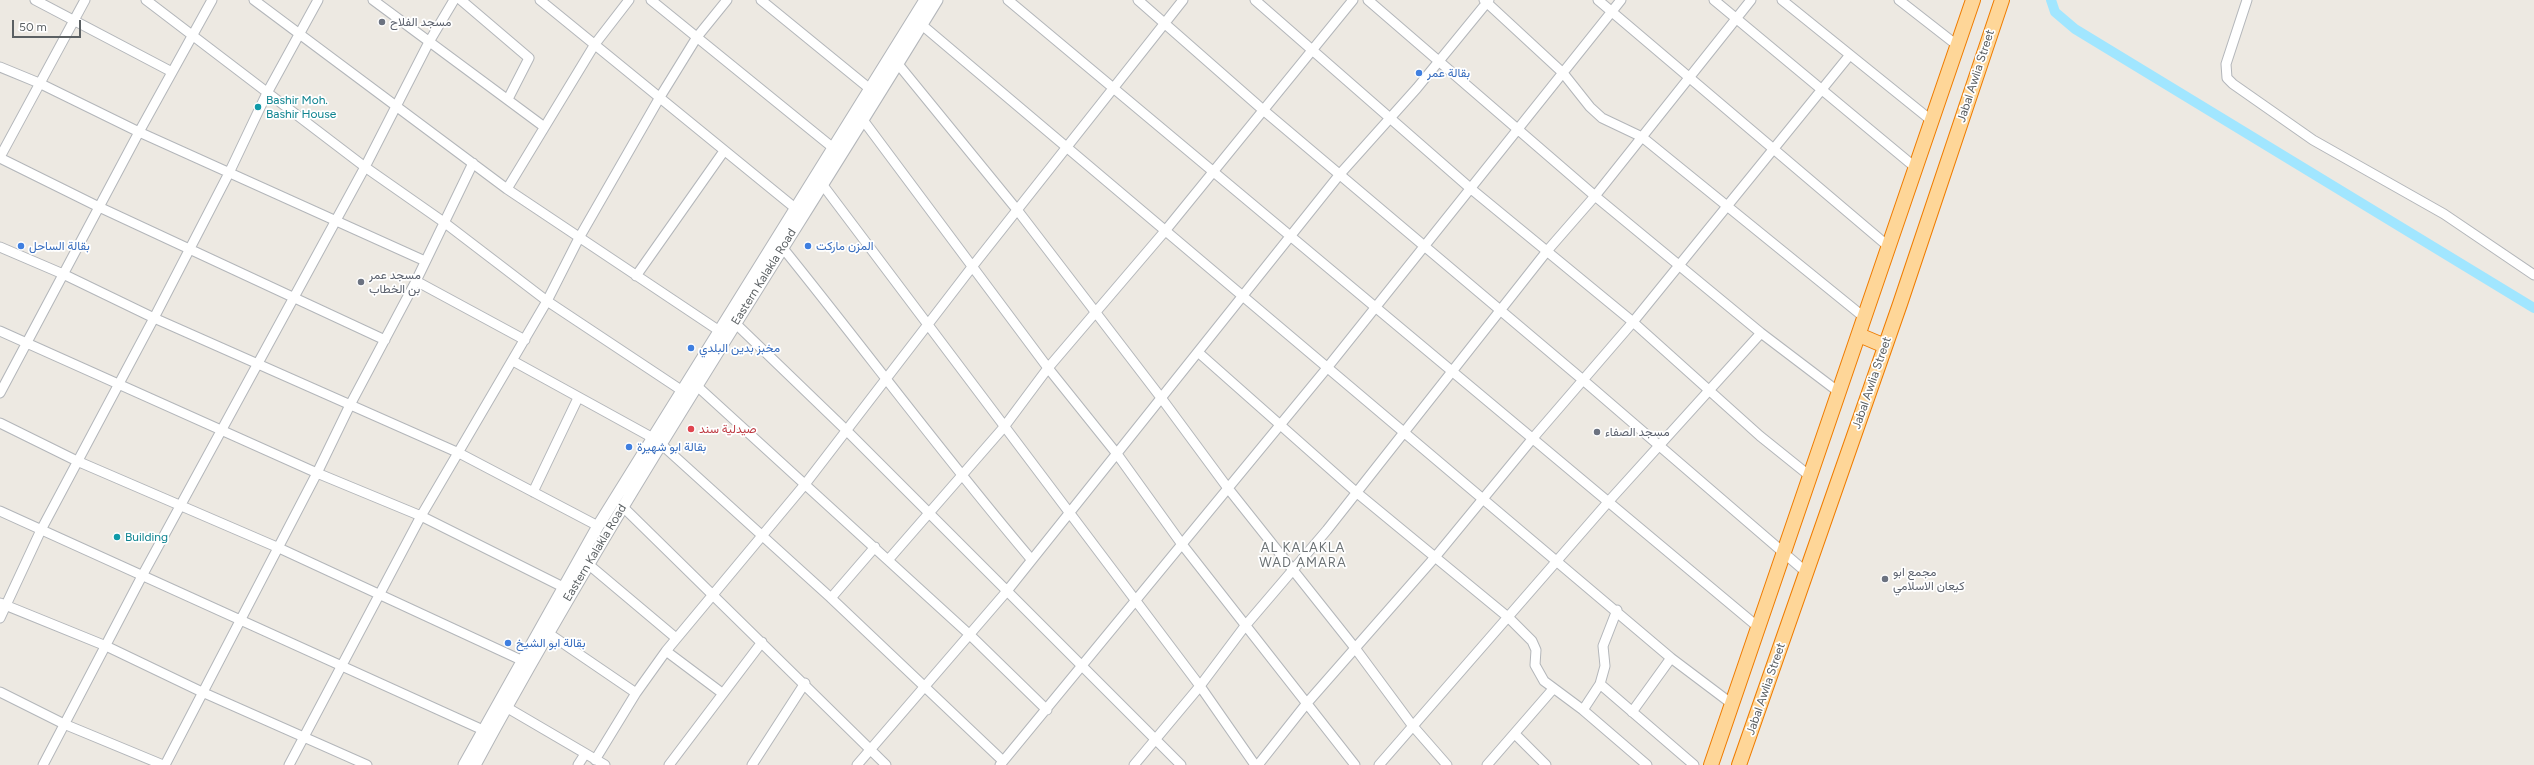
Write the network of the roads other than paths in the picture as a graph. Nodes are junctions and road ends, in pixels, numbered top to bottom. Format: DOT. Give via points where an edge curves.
graph roads {
  1 [pos="36,0"];
  2 [pos="85,0"];
  3 [pos="146,0"];
  4 [pos="212,0"];
  5 [pos="254,0"];
  6 [pos="318,0"];
  7 [pos="373,0"];
  8 [pos="454,0"];
  9 [pos="462,0"];
  10 [pos="540,0"];
  11 [pos="629,0"];
  12 [pos="651,0"];
  13 [pos="727,0"];
  14 [pos="761,0"];
  15 [pos="937,0"];
  16 [pos="1008,0"];
  17 [pos="1138,0"];
  18 [pos="1183,0"];
  19 [pos="1255,0"];
  20 [pos="1353,0"];
  21 [pos="1368,0"];
  22 [pos="1598,0"];
  23 [pos="1621,0"];
  24 [pos="1714,0"];
  25 [pos="1751,0"];
  26 [pos="1782,0"];
  27 [pos="1899,0"];
  28 [pos="1973,0"];
  29 [pos="2002,0"];
  30 [pos="2247,0"];
  31 [pos="923,1"];
  32 [pos="1487,1"];
  33 [pos="1612,12"];
  34 [pos="1736,18"];
  35 [pos="75,21"];
  36 [pos="1164,22"];
  37 [pos="922,25"];
  38 [pos="300,33"];
  39 [pos="194,36"];
  40 [pos="698,37"];
  41 [pos="429,42"];
  42 [pos="595,44"];
  43 [pos="1958,46"];
  44 [pos="1312,48"];
  45 [pos="1849,56"];
  46 [pos="1438,62"];
  47 [pos="898,64"];
  48 [pos="0,67"];
  49 [pos="172,72"];
  50 [pos="1563,72"];
  51 [pos="1688,78"];
  52 [pos="39,83"];
  53 [pos="870,88"];
  54 [pos="1115,88"];
  55 [pos="1821,91"];
  56 [pos="267,93"];
  57 [pos="660,97"];
  58 [pos="508,100"];
  59 [pos="396,106"];
  60 [pos="1262,109"];
  61 [pos="1391,118"];
  62 [pos="863,120"];
  63 [pos="1932,121"];
  64 [pos="543,126"];
  65 [pos="1518,130"];
  66 [pos="139,132"];
  67 [pos="1642,137"];
  68 [pos="832,147"];
  69 [pos="1066,149"];
  70 [pos="1773,150"];
  71 [pos="724,151"];
  72 [pos="0,157"];
  73 [pos="473,164"];
  74 [pos="365,167"];
  75 [pos="1916,168"];
  76 [pos="1214,172"];
  77 [pos="229,173"];
  78 [pos="1340,174"];
  79 [pos="822,184"];
  80 [pos="1470,188"];
  81 [pos="507,189"];
  82 [pos="1595,196"];
  83 [pos="1727,206"];
  84 [pos="99,208"];
  85 [pos="795,208"];
  86 [pos="1018,211"];
  87 [pos="335,221"];
  88 [pos="445,222"];
  89 [pos="1165,231"];
  90 [pos="1292,237"];
  91 [pos="579,238"];
  92 [pos="1423,246"];
  93 [pos="0,247"];
  94 [pos="782,247"];
  95 [pos="1889,247"];
  96 [pos="189,248"];
  97 [pos="1547,251"];
  98 [pos="425,261"];
  99 [pos="1680,264"];
  100 [pos="972,267"];
  101 [pos="63,274"];
  102 [pos="2534,275"];
  103 [pos="636,276"];
  104 [pos="416,281"];
  105 [pos="294,297"];
  106 [pos="1243,298"];
  107 [pos="548,301"];
  108 [pos="1375,308"];
  109 [pos="1499,311"];
  110 [pos="1096,313"];
  111 [pos="154,318"];
  112 [pos="1865,318"];
  113 [pos="1633,322"];
  114 [pos="735,323"];
  115 [pos="929,324"];
  116 [pos="718,330"];
  117 [pos="0,331"];
  118 [pos="1761,333"];
  119 [pos="1859,335"];
  120 [pos="385,340"];
  121 [pos="525,340"];
  122 [pos="26,342"];
  123 [pos="1885,346"];
  124 [pos="1199,353"];
  125 [pos="514,361"];
  126 [pos="258,363"];
  127 [pos="1048,368"];
  128 [pos="1327,368"];
  129 [pos="1452,372"];
  130 [pos="888,379"];
  131 [pos="1583,380"];
  132 [pos="117,384"];
  133 [pos="697,386"];
  134 [pos="682,390"];
  135 [pos="1710,392"];
  136 [pos="0,393"];
  137 [pos="1840,393"];
  138 [pos="578,398"];
  139 [pos="1162,399"];
  140 [pos="350,404"];
  141 [pos="0,423"];
  142 [pos="1281,425"];
  143 [pos="1004,427"];
  144 [pos="223,430"];
  145 [pos="846,430"];
  146 [pos="1403,432"];
  147 [pos="1533,438"];
  148 [pos="657,441"];
  149 [pos="1658,446"];
  150 [pos="459,453"];
  151 [pos="1117,454"];
  152 [pos="77,461"];
  153 [pos="317,473"];
  154 [pos="1811,477"];
  155 [pos="961,478"];
  156 [pos="806,483"];
  157 [pos="1227,487"];
  158 [pos="533,492"];
  159 [pos="1356,492"];
  160 [pos="1483,500"];
  161 [pos="1609,501"];
  162 [pos="181,506"];
  163 [pos="622,506"];
  164 [pos="0,511"];
  165 [pos="1068,512"];
  166 [pos="930,514"];
  167 [pos="422,516"];
  168 [pos="598,526"];
  169 [pos="41,530"];
  170 [pos="762,536"];
  171 [pos="1181,543"];
  172 [pos="875,547"];
  173 [pos="278,548"];
  174 [pos="1784,554"];
  175 [pos="1436,556"];
  176 [pos="1031,559"];
  177 [pos="889,560"];
  178 [pos="1558,562"];
  179 [pos="588,564"];
  180 [pos="1294,571"];
  181 [pos="1806,572"];
  182 [pos="142,576"];
  183 [pos="563,587"];
  184 [pos="1007,591"];
  185 [pos="380,595"];
  186 [pos="713,597"];
  187 [pos="831,598"];
  188 [pos="1135,601"];
  189 [pos="3,604"];
  190 [pos="1617,610"];
  191 [pos="0,618"];
  192 [pos="1509,618"];
  193 [pos="241,621"];
  194 [pos="1245,626"];
  195 [pos="1758,627"];
  196 [pos="548,633"];
  197 [pos="970,635"];
  198 [pos="676,638"];
  199 [pos="762,642"];
  200 [pos="106,646"];
  201 [pos="1355,648"];
  202 [pos="666,651"];
  203 [pos="1671,658"];
  204 [pos="521,660"];
  205 [pos="343,666"];
  206 [pos="1083,666"];
  207 [pos="805,683"];
  208 [pos="1600,684"];
  209 [pos="1200,686"];
  210 [pos="926,687"];
  211 [pos="1554,689"];
  212 [pos="0,692"];
  213 [pos="202,692"];
  214 [pos="722,693"];
  215 [pos="636,694"];
  216 [pos="1307,703"];
  217 [pos="1732,704"];
  218 [pos="506,708"];
  219 [pos="1047,710"];
  220 [pos="1583,710"];
  221 [pos="1632,712"];
  222 [pos="64,724"];
  223 [pos="1412,724"];
  224 [pos="483,730"];
  225 [pos="1515,734"];
  226 [pos="304,737"];
  227 [pos="1156,740"];
  228 [pos="870,750"];
  229 [pos="585,754"];
  230 [pos="595,760"];
  231 [pos="1002,763"];
  232 [pos="43,765"];
  233 [pos="164,765"];
  234 [pos="289,765"];
  235 [pos="367,765"];
  236 [pos="464,765"];
  237 [pos="475,765"];
  238 [pos="578,765"];
  239 [pos="605,765"];
  240 [pos="669,765"];
  241 [pos="752,765"];
  242 [pos="857,765"];
  243 [pos="886,765"];
  244 [pos="1134,765"];
  245 [pos="1181,765"];
  246 [pos="1255,765"];
  247 [pos="1258,765"];
  248 [pos="1355,765"];
  249 [pos="1379,765"];
  250 [pos="1447,765"];
  251 [pos="1486,765"];
  252 [pos="1546,765"];
  253 [pos="1647,765"];
  254 [pos="1694,765"];
  255 [pos="1711,765"];
  256 [pos="1740,765"];
  1 -- 35 [label="street"];
  2 -- 35 [label="street"];
  3 -- 39 [label="street"];
  4 -- 39 [label="street"];
  5 -- 38 [label="street"];
  6 -- 38 [label="street"];
  7 -- 41 [label="street"];
  8 -- 41 [label="street"];
  9 -- 58 [label="street" via="529,58"];
  10 -- 42 [label="street"];
  11 -- 42 [label="street"];
  12 -- 40 [label="street"];
  13 -- 40 [label="street"];
  14 -- 53 [label="street"];
  15 -- 37 [label="street, Eastern Kalakla Road"];
  16 -- 54 [label="street"];
  17 -- 36 [label="street"];
  18 -- 36 [label="street"];
  19 -- 44 [label="street"];
  20 -- 44 [label="street"];
  21 -- 46 [label="street"];
  22 -- 33 [label="street"];
  23 -- 33 [label="street"];
  24 -- 34 [label="street"];
  25 -- 34 [label="street"];
  26 -- 45 [label="street"];
  27 -- 43 [label="street"];
  28 -- 43 [label="highway"];
  29 -- 123 [label="highway, Jabal Awlia Street"];
  30 -- 102 [label="street" via="2226,64 2227,78 2233,84 2313,140 2444,214"];
  31 -- 53 [label="street, Eastern Kalakla Road"];
  32 -- 46 [label="street"];
  32 -- 50 [label="street"];
  33 -- 50 [label="street"];
  33 -- 51 [label="street"];
  34 -- 51 [label="street"];
  34 -- 55 [label="street"];
  35 -- 49 [label="street"];
  35 -- 52 [label="street"];
  36 -- 54 [label="street"];
  36 -- 60 [label="street"];
  37 -- 47 [label="street, Eastern Kalakla Road"];
  37 -- 69 [label="street"];
  38 -- 56 [label="street"];
  38 -- 59 [label="street"];
  39 -- 49 [label="street"];
  39 -- 56 [label="street"];
  40 -- 57 [label="street"];
  40 -- 68 [label="street"];
  41 -- 58 [label="street"];
  41 -- 59 [label="street"];
  42 -- 57 [label="street"];
  42 -- 64 [label="street"];
  43 -- 63 [label="highway"];
  44 -- 60 [label="street"];
  44 -- 61 [label="street"];
  45 -- 55 [label="street"];
  45 -- 63 [label="street"];
  46 -- 61 [label="street"];
  46 -- 65 [label="street"];
  47 -- 62 [label="street, Eastern Kalakla Road"];
  47 -- 86 [label="street"];
  48 -- 52 [label="street"];
  49 -- 66 [label="street"];
  50 -- 65 [label="street"];
  50 -- 67 [label="street" via="1590,107 1602,118"];
  51 -- 67 [label="street"];
  51 -- 70 [label="street"];
  52 -- 66 [label="street"];
  52 -- 72 [label="street"];
  53 -- 68 [label="street, Eastern Kalakla Road"];
  54 -- 69 [label="street"];
  54 -- 76 [label="street"];
  55 -- 70 [label="street"];
  55 -- 75 [label="street"];
  56 -- 74 [label="street"];
  56 -- 77 [label="street"];
  57 -- 71 [label="street"];
  57 -- 91 [label="street"];
  58 -- 64 [label="street"];
  59 -- 73 [label="street"];
  59 -- 74 [label="street"];
  60 -- 76 [label="street"];
  60 -- 78 [label="street"];
  61 -- 78 [label="street"];
  61 -- 80 [label="street"];
  62 -- 79 [label="street, Eastern Kalakla Road"];
  62 -- 100 [label="street"];
  63 -- 75 [label="highway"];
  64 -- 81 [label="street"];
  65 -- 80 [label="street"];
  65 -- 82 [label="street"];
  66 -- 77 [label="street"];
  66 -- 84 [label="street"];
  67 -- 82 [label="street"];
  67 -- 83 [label="street"];
  68 -- 85 [label="street, Eastern Kalakla Road"];
  69 -- 86 [label="street"];
  69 -- 89 [label="street"];
  70 -- 83 [label="street"];
  70 -- 95 [label="street"];
  71 -- 85 [label="street"];
  71 -- 103 [label="street"];
  72 -- 84 [label="street"];
  73 -- 81 [label="street"];
  73 -- 88 [label="street"];
  74 -- 87 [label="street"];
  74 -- 88 [label="street"];
  75 -- 95 [label="highway"];
  76 -- 89 [label="street"];
  76 -- 90 [label="street"];
  77 -- 87 [label="street"];
  77 -- 96 [label="street"];
  78 -- 90 [label="street"];
  78 -- 92 [label="street"];
  79 -- 94 [label="street, Eastern Kalakla Road"];
  79 -- 115 [label="street"];
  80 -- 92 [label="street"];
  80 -- 97 [label="street"];
  81 -- 91 [label="street"];
  82 -- 97 [label="street"];
  82 -- 99 [label="street"];
  83 -- 99 [label="street"];
  83 -- 112 [label="street"];
  84 -- 96 [label="street"];
  84 -- 101 [label="street"];
  85 -- 116 [label="street, Eastern Kalakla Road"];
  86 -- 100 [label="street"];
  86 -- 110 [label="street"];
  87 -- 98 [label="street"];
  87 -- 105 [label="street"];
  88 -- 98 [label="street"];
  88 -- 107 [label="street"];
  89 -- 106 [label="street"];
  89 -- 110 [label="street"];
  90 -- 106 [label="street"];
  90 -- 108 [label="street"];
  91 -- 103 [label="street"];
  91 -- 107 [label="street"];
  92 -- 108 [label="street"];
  92 -- 109 [label="street"];
  93 -- 101 [label="street"];
  94 -- 114 [label="street, Eastern Kalakla Road"];
  94 -- 130 [label="street"];
  95 -- 112 [label="highway"];
  96 -- 105 [label="street"];
  96 -- 111 [label="street"];
  97 -- 109 [label="street"];
  97 -- 113 [label="street"];
  98 -- 104 [label="street"];
  99 -- 113 [label="street"];
  99 -- 118 [label="street"];
  100 -- 115 [label="street"];
  100 -- 127 [label="street"];
  101 -- 111 [label="street"];
  101 -- 122 [label="street"];
  103 -- 116 [label="street"];
  104 -- 120 [label="street"];
  104 -- 121 [label="street"];
  105 -- 120 [label="street"];
  105 -- 126 [label="street"];
  106 -- 124 [label="street"];
  106 -- 128 [label="street"];
  107 -- 121 [label="street"];
  107 -- 134 [label="street"];
  108 -- 128 [label="street"];
  108 -- 129 [label="street"];
  109 -- 129 [label="street"];
  109 -- 131 [label="street"];
  110 -- 127 [label="street"];
  110 -- 139 [label="street"];
  111 -- 126 [label="street"];
  111 -- 132 [label="street"];
  112 -- 119 [label="highway"];
  113 -- 131 [label="street"];
  113 -- 135 [label="street"];
  114 -- 133 [label="street, Eastern Kalakla Road"];
  114 -- 145 [label="street"];
  115 -- 130 [label="street"];
  115 -- 143 [label="street"];
  116 -- 134 [label="street, Eastern Kalakla Road"];
  117 -- 122 [label="street"];
  118 -- 135 [label="street"];
  118 -- 137 [label="street"];
  119 -- 123 [label="highway"];
  119 -- 137 [label="highway"];
  120 -- 140 [label="street"];
  121 -- 125 [label="street"];
  122 -- 132 [label="street"];
  122 -- 136 [label="street"];
  123 -- 181 [label="highway, Jabal Awlia Street"];
  124 -- 139 [label="street"];
  124 -- 142 [label="street"];
  125 -- 138 [label="street"];
  125 -- 150 [label="street"];
  126 -- 140 [label="street"];
  126 -- 144 [label="street"];
  127 -- 143 [label="street"];
  127 -- 151 [label="street"];
  128 -- 142 [label="street"];
  128 -- 146 [label="street"];
  129 -- 146 [label="street"];
  129 -- 147 [label="street"];
  130 -- 145 [label="street"];
  130 -- 155 [label="street"];
  131 -- 147 [label="street"];
  131 -- 149 [label="street"];
  132 -- 144 [label="street"];
  132 -- 152 [label="street"];
  133 -- 148 [label="street, Eastern Kalakla Road"];
  133 -- 156 [label="street"];
  134 -- 148 [label="street, Eastern Kalakla Road"];
  135 -- 149 [label="street"];
  135 -- 154 [label="street"];
  137 -- 154 [label="highway"];
  138 -- 148 [label="street"];
  138 -- 158 [label="street"];
  139 -- 151 [label="street"];
  139 -- 157 [label="street"];
  140 -- 150 [label="street"];
  140 -- 153 [label="street"];
  141 -- 152 [label="street"];
  142 -- 157 [label="street"];
  142 -- 159 [label="street"];
  143 -- 155 [label="street"];
  143 -- 165 [label="street"];
  144 -- 153 [label="street"];
  144 -- 162 [label="street"];
  145 -- 156 [label="street"];
  145 -- 166 [label="street"];
  146 -- 159 [label="street"];
  146 -- 160 [label="street"];
  147 -- 160 [label="street"];
  147 -- 161 [label="street"];
  148 -- 163 [label="street, Eastern Kalakla Road"];
  148 -- 168 [label="street, Eastern Kalakla Road"];
  148 -- 170 [label="street"];
  149 -- 161 [label="street"];
  149 -- 174 [label="street"];
  150 -- 158 [label="street"];
  150 -- 167 [label="street"];
  151 -- 165 [label="street"];
  151 -- 171 [label="street"];
  152 -- 162 [label="street"];
  152 -- 169 [label="street"];
  153 -- 167 [label="street"];
  153 -- 173 [label="street"];
  154 -- 174 [label="highway"];
  155 -- 166 [label="street"];
  155 -- 176 [label="street"];
  156 -- 170 [label="street"];
  156 -- 172 [label="street"];
  157 -- 171 [label="street"];
  157 -- 180 [label="street"];
  158 -- 168 [label="street"];
  159 -- 175 [label="street"];
  159 -- 180 [label="street"];
  160 -- 175 [label="street"];
  160 -- 178 [label="street"];
  161 -- 178 [label="street"];
  161 -- 195 [label="street"];
  162 -- 173 [label="street"];
  162 -- 182 [label="street"];
  163 -- 179 [label="street, Eastern Kalakla Road"];
  163 -- 186 [label="street"];
  164 -- 169 [label="street"];
  165 -- 176 [label="street"];
  165 -- 188 [label="street"];
  166 -- 177 [label="street"];
  166 -- 184 [label="street"];
  167 -- 183 [label="street"];
  167 -- 185 [label="street"];
  168 -- 183 [label="street, Eastern Kalakla Road"];
  169 -- 182 [label="street"];
  169 -- 189 [label="street"];
  170 -- 186 [label="street"];
  170 -- 187 [label="street"];
  171 -- 188 [label="street"];
  171 -- 194 [label="street"];
  172 -- 177 [label="street"];
  172 -- 187 [label="street"];
  173 -- 185 [label="street"];
  173 -- 193 [label="street"];
  174 -- 181 [label="street"];
  174 -- 195 [label="highway"];
  175 -- 192 [label="street"];
  175 -- 201 [label="street"];
  176 -- 184 [label="street"];
  177 -- 197 [label="street"];
  178 -- 190 [label="street"];
  178 -- 192 [label="street"];
  179 -- 196 [label="street, Eastern Kalakla Road"];
  179 -- 198 [label="street"];
  180 -- 194 [label="street"];
  180 -- 201 [label="street"];
  181 -- 256 [label="highway, Jabal Awlia Street"];
  182 -- 193 [label="street"];
  182 -- 200 [label="street"];
  183 -- 204 [label="street, Eastern Kalakla Road"];
  184 -- 197 [label="street"];
  184 -- 206 [label="street"];
  185 -- 204 [label="street"];
  185 -- 205 [label="street"];
  186 -- 198 [label="street"];
  186 -- 199 [label="street"];
  187 -- 210 [label="street"];
  188 -- 206 [label="street"];
  188 -- 209 [label="street"];
  189 -- 191 [label="street"];
  189 -- 200 [label="street"];
  190 -- 203 [label="street"];
  190 -- 208 [label="street" via="1603,646 1605,666"];
  192 -- 211 [label="street" via="1532,642 1536,650 1537,671"];
  192 -- 223 [label="street"];
  193 -- 205 [label="street"];
  193 -- 213 [label="street"];
  194 -- 209 [label="street"];
  194 -- 216 [label="street"];
  195 -- 217 [label="highway"];
  196 -- 215 [label="street"];
  196 -- 218 [label="street, Eastern Kalakla Road"];
  197 -- 210 [label="street"];
  197 -- 219 [label="street"];
  198 -- 202 [label="street"];
  199 -- 207 [label="street"];
  199 -- 214 [label="street"];
  200 -- 213 [label="street"];
  200 -- 222 [label="street"];
  201 -- 216 [label="street"];
  201 -- 223 [label="street"];
  202 -- 214 [label="street"];
  202 -- 215 [label="street"];
  203 -- 217 [label="street"];
  203 -- 221 [label="street"];
  204 -- 224 [label="street, Eastern Kalakla Road"];
  205 -- 224 [label="street"];
  205 -- 226 [label="street"];
  206 -- 219 [label="street"];
  206 -- 227 [label="street"];
  207 -- 228 [label="street"];
  207 -- 241 [label="street"];
  208 -- 220 [label="street"];
  208 -- 221 [label="street"];
  209 -- 227 [label="street"];
  209 -- 246 [label="street"];
  210 -- 228 [label="street"];
  210 -- 231 [label="street"];
  211 -- 220 [label="street"];
  211 -- 225 [label="street"];
  212 -- 222 [label="street"];
  213 -- 226 [label="street"];
  213 -- 233 [label="street"];
  214 -- 240 [label="street"];
  215 -- 230 [label="street"];
  216 -- 247 [label="street"];
  216 -- 248 [label="street"];
  217 -- 255 [label="highway"];
  218 -- 229 [label="street"];
  218 -- 237 [label="street, Eastern Kalakla Road"];
  219 -- 231 [label="street"];
  220 -- 253 [label="street"];
  221 -- 254 [label="street"];
  222 -- 232 [label="street"];
  222 -- 233 [label="street"];
  223 -- 249 [label="street"];
  223 -- 250 [label="street"];
  224 -- 236 [label="street, Eastern Kalakla Road"];
  225 -- 251 [label="street"];
  225 -- 252 [label="street"];
  226 -- 234 [label="street"];
  226 -- 235 [label="street"];
  227 -- 244 [label="street"];
  227 -- 245 [label="street"];
  228 -- 242 [label="street"];
  228 -- 243 [label="street"];
  229 -- 230 [label="street"];
  229 -- 238 [label="street"];
  230 -- 239 [label="street"];
}
